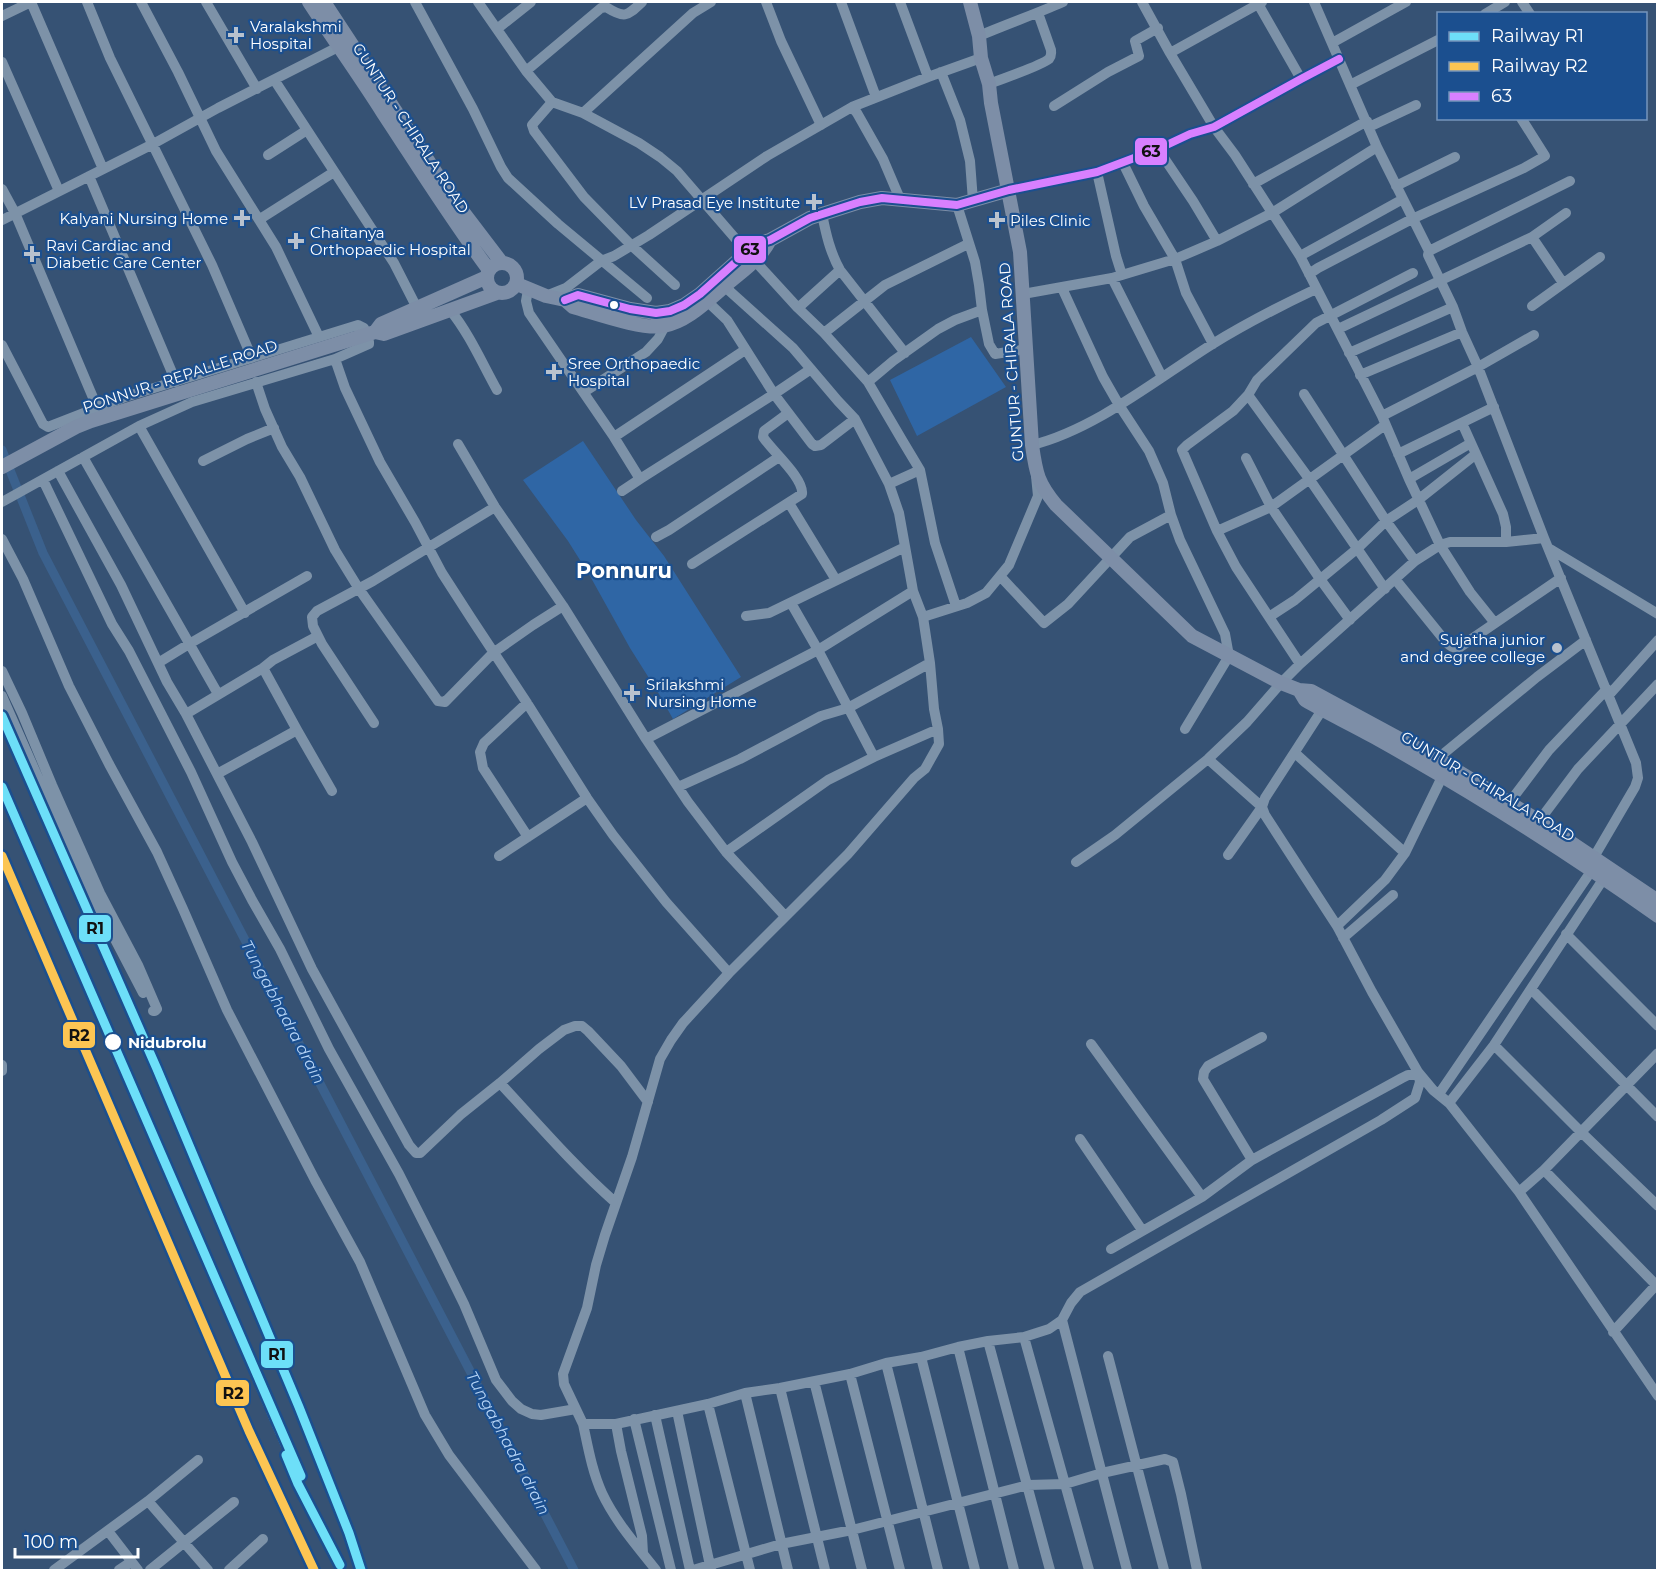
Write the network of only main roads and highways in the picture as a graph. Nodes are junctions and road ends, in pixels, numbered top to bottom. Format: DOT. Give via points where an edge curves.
graph roads {
  1 [pos="309,2"];
  2 [pos="324,2"];
  3 [pos="970,2"];
  4 [pos="344,44"];
  5 [pos="1009,190"];
  6 [pos="751,256"];
  7 [pos="502,262"];
  8 [pos="488,274"];
  9 [pos="522,287"];
  10 [pos="497,293"];
  11 [pos="565,300"];
  12 [pos="367,334"];
  13 [pos="2,467"];
  14 [pos="1299,690"];
  15 [pos="1593,863"];
  16 [pos="1658,901"];
  17 [pos="1658,916"];
  1 -- 4 [label="main road, GUNTUR - CHIRALA ROAD"];
  2 -- 4 [label="main road, GUNTUR - CHIRALA ROAD"];
  3 -- 5 [label="main road, GUNTUR - CHIRALA ROAD"];
  4 -- 7 [label="main road, GUNTUR - CHIRALA ROAD"];
  4 -- 8 [label="main road, GUNTUR - CHIRALA ROAD" via="382,111"];
  5 -- 6 [label="main road" via="957,205 882,198 860,202 810,218 770,240 763,253"];
  5 -- 14 [label="main road, GUNTUR - CHIRALA ROAD" via="1020,252 1032,446 1044,490 1192,636"];
  6 -- 11 [label="main road" via="670,311 630,309 578,295"];
  6 -- 11 [label="main road" via="707,301 664,326 645,326 573,307"];
  7 -- 8 [label="main road"];
  7 -- 9 [label="main road" via="515,269"];
  8 -- 10 [label="main road" via="488,285"];
  8 -- 12 [label="main road, PONNUR - REPALLE ROAD"];
  9 -- 10 [label="main road"];
  9 -- 11 [label="main road"];
  10 -- 12 [label="main road, PONNUR - REPALLE ROAD" via="384,334"];
  12 -- 13 [label="main road, PONNUR - REPALLE ROAD" via="91,421"];
  14 -- 15 [label="main road, GUNTUR - CHIRALA ROAD" via="1305,700"];
  14 -- 15 [label="main road, GUNTUR - CHIRALA ROAD" via="1311,691 1437,759 1539,820"];
  15 -- 16 [label="main road, GUNTUR - CHIRALA ROAD"];
  15 -- 17 [label="main road, GUNTUR - CHIRALA ROAD" via="1604,878"];
}
